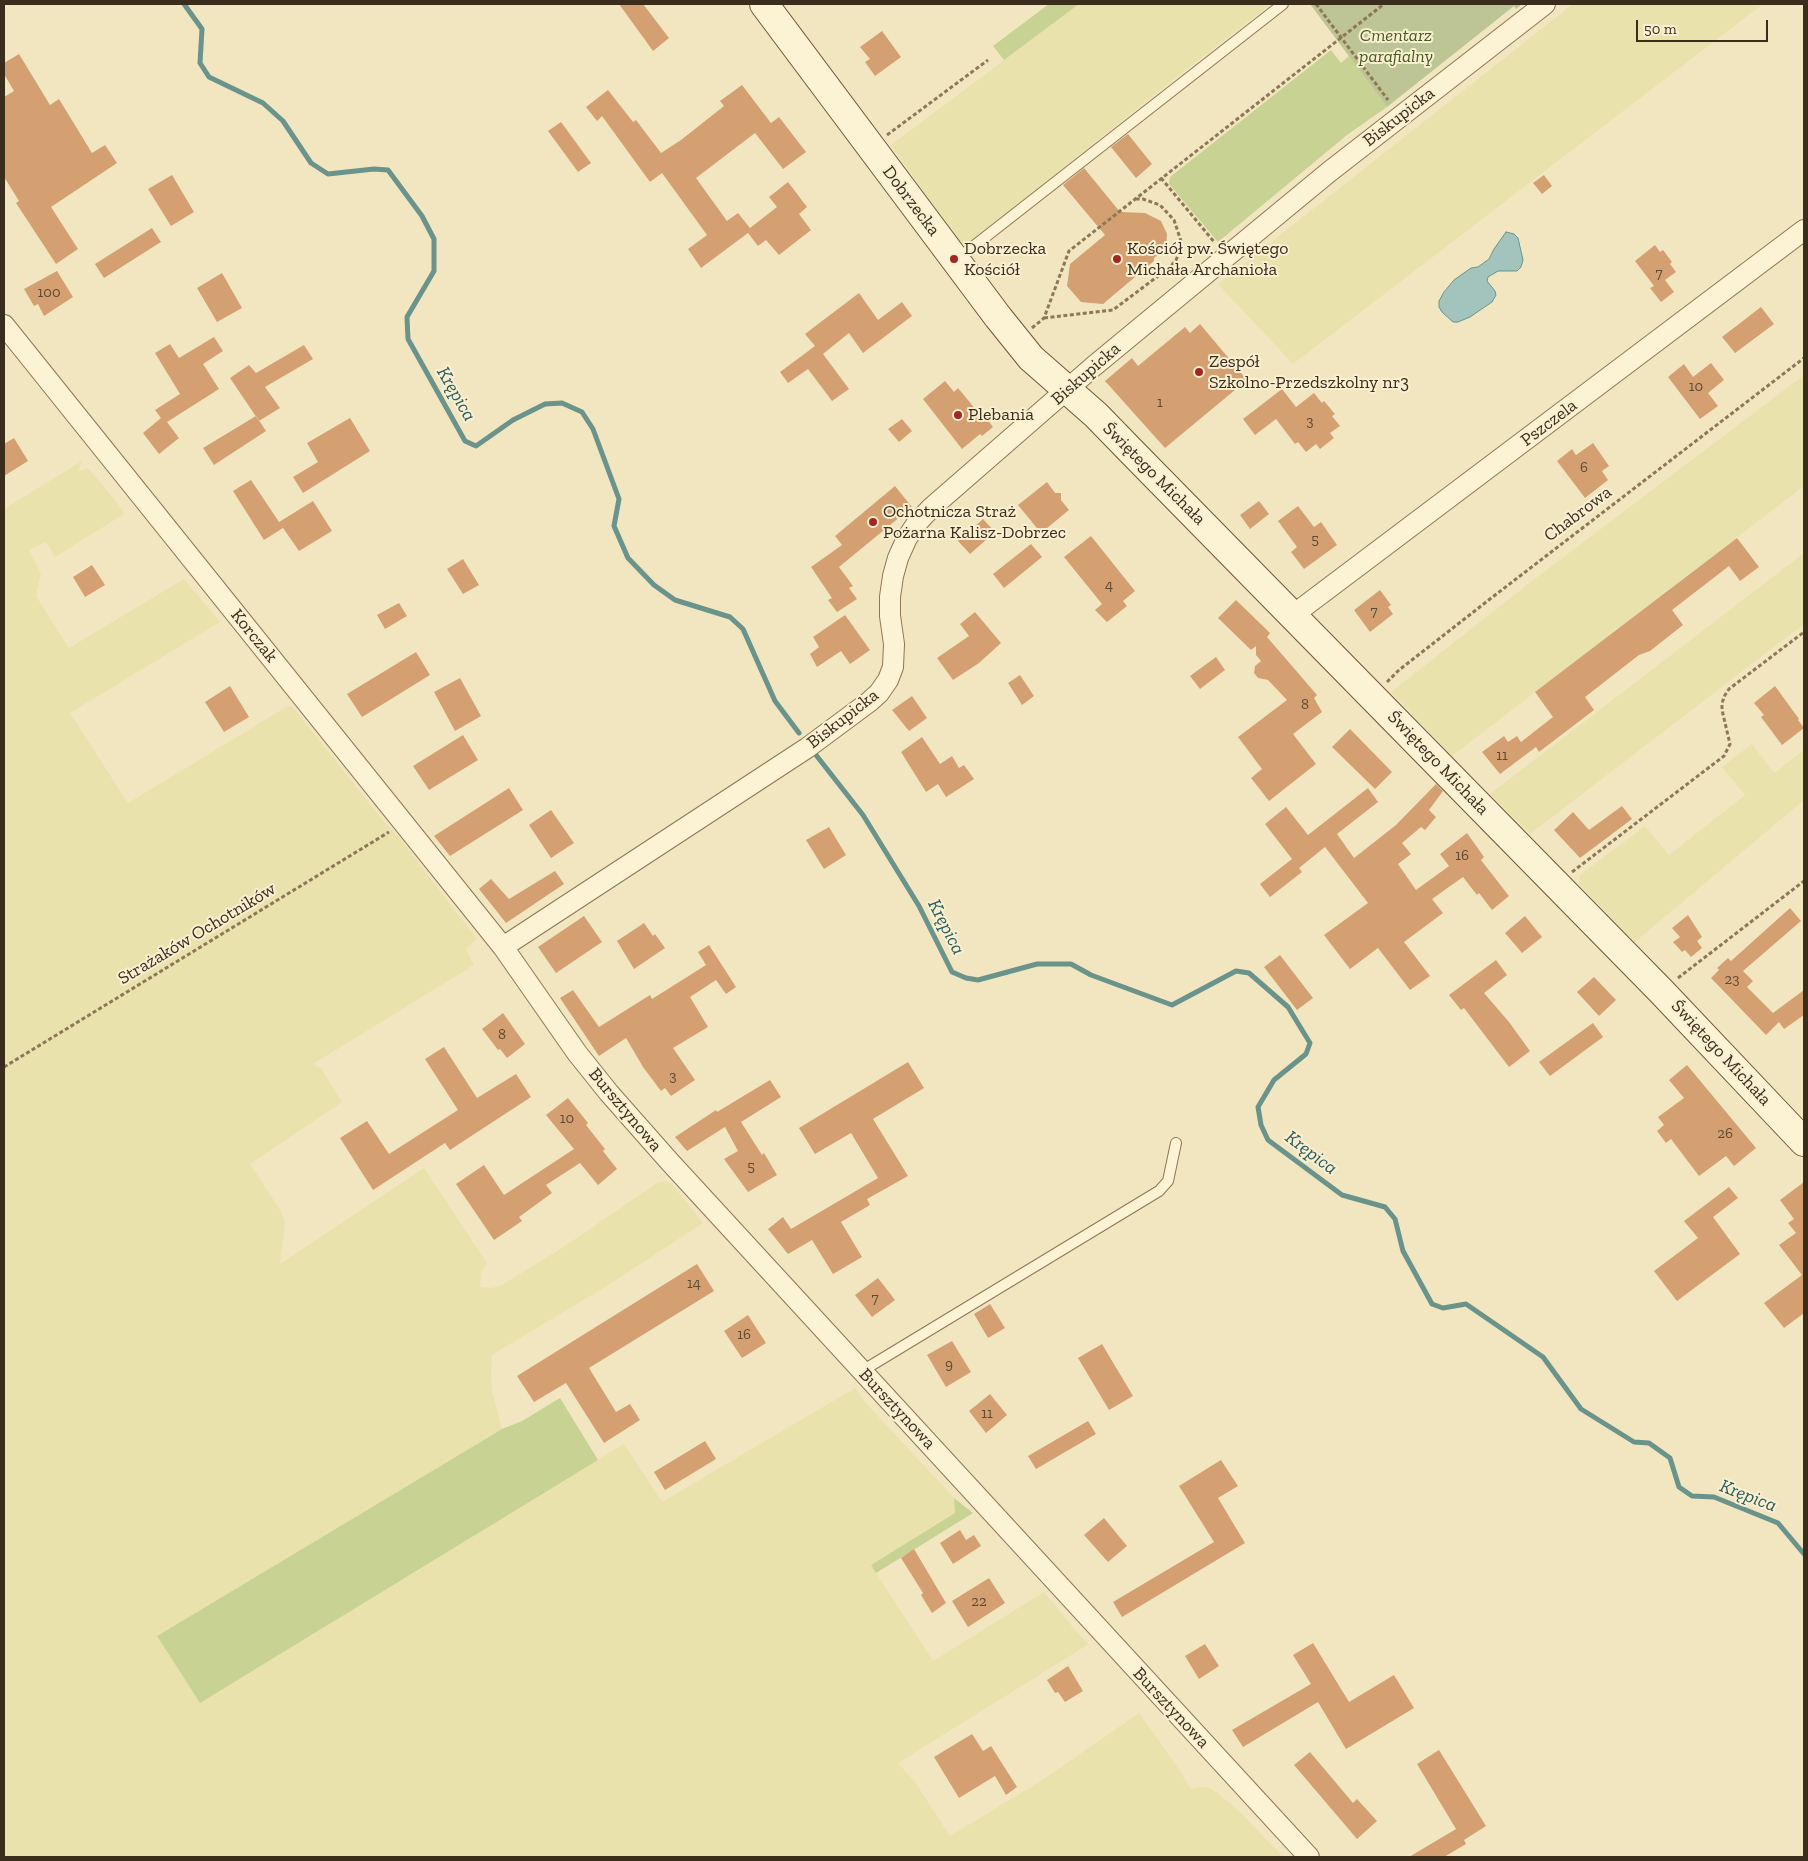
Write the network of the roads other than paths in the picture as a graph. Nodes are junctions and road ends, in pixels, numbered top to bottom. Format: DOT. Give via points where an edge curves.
graph roads {
  1 [pos="764,4"];
  2 [pos="1284,4"];
  3 [pos="1545,4"];
  4 [pos="1804,230"];
  5 [pos="956,261"];
  6 [pos="4,325"];
  7 [pos="1067,389"];
  8 [pos="1293,615"];
  9 [pos="503,947"];
  10 [pos="1804,1142"];
  11 [pos="1176,1143"];
  12 [pos="862,1372"];
  13 [pos="1309,1857"];
  1 -- 5 [label="street, Dobrzecka"];
  2 -- 5 [label="lane"];
  3 -- 7 [label="street, Biskupicka" via="1329,172"];
  4 -- 8 [label="street, Pszczela"];
  5 -- 7 [label="street, Dobrzecka" via="1016,341"];
  6 -- 9 [label="street, Korczak"];
  7 -- 8 [label="street, Świętego Michała"];
  7 -- 9 [label="street, Biskupicka" via="931,508 907,538 898,558 890,597 893,667 888,680 874,698 807,748"];
  8 -- 10 [label="street, Świętego Michała" via="1661,990"];
  9 -- 12 [label="street, Bursztynowa" via="571,1045 609,1093"];
  11 -- 12 [label="lane" via="1168,1181 1159,1191"];
  12 -- 13 [label="street, Bursztynowa"];
}
